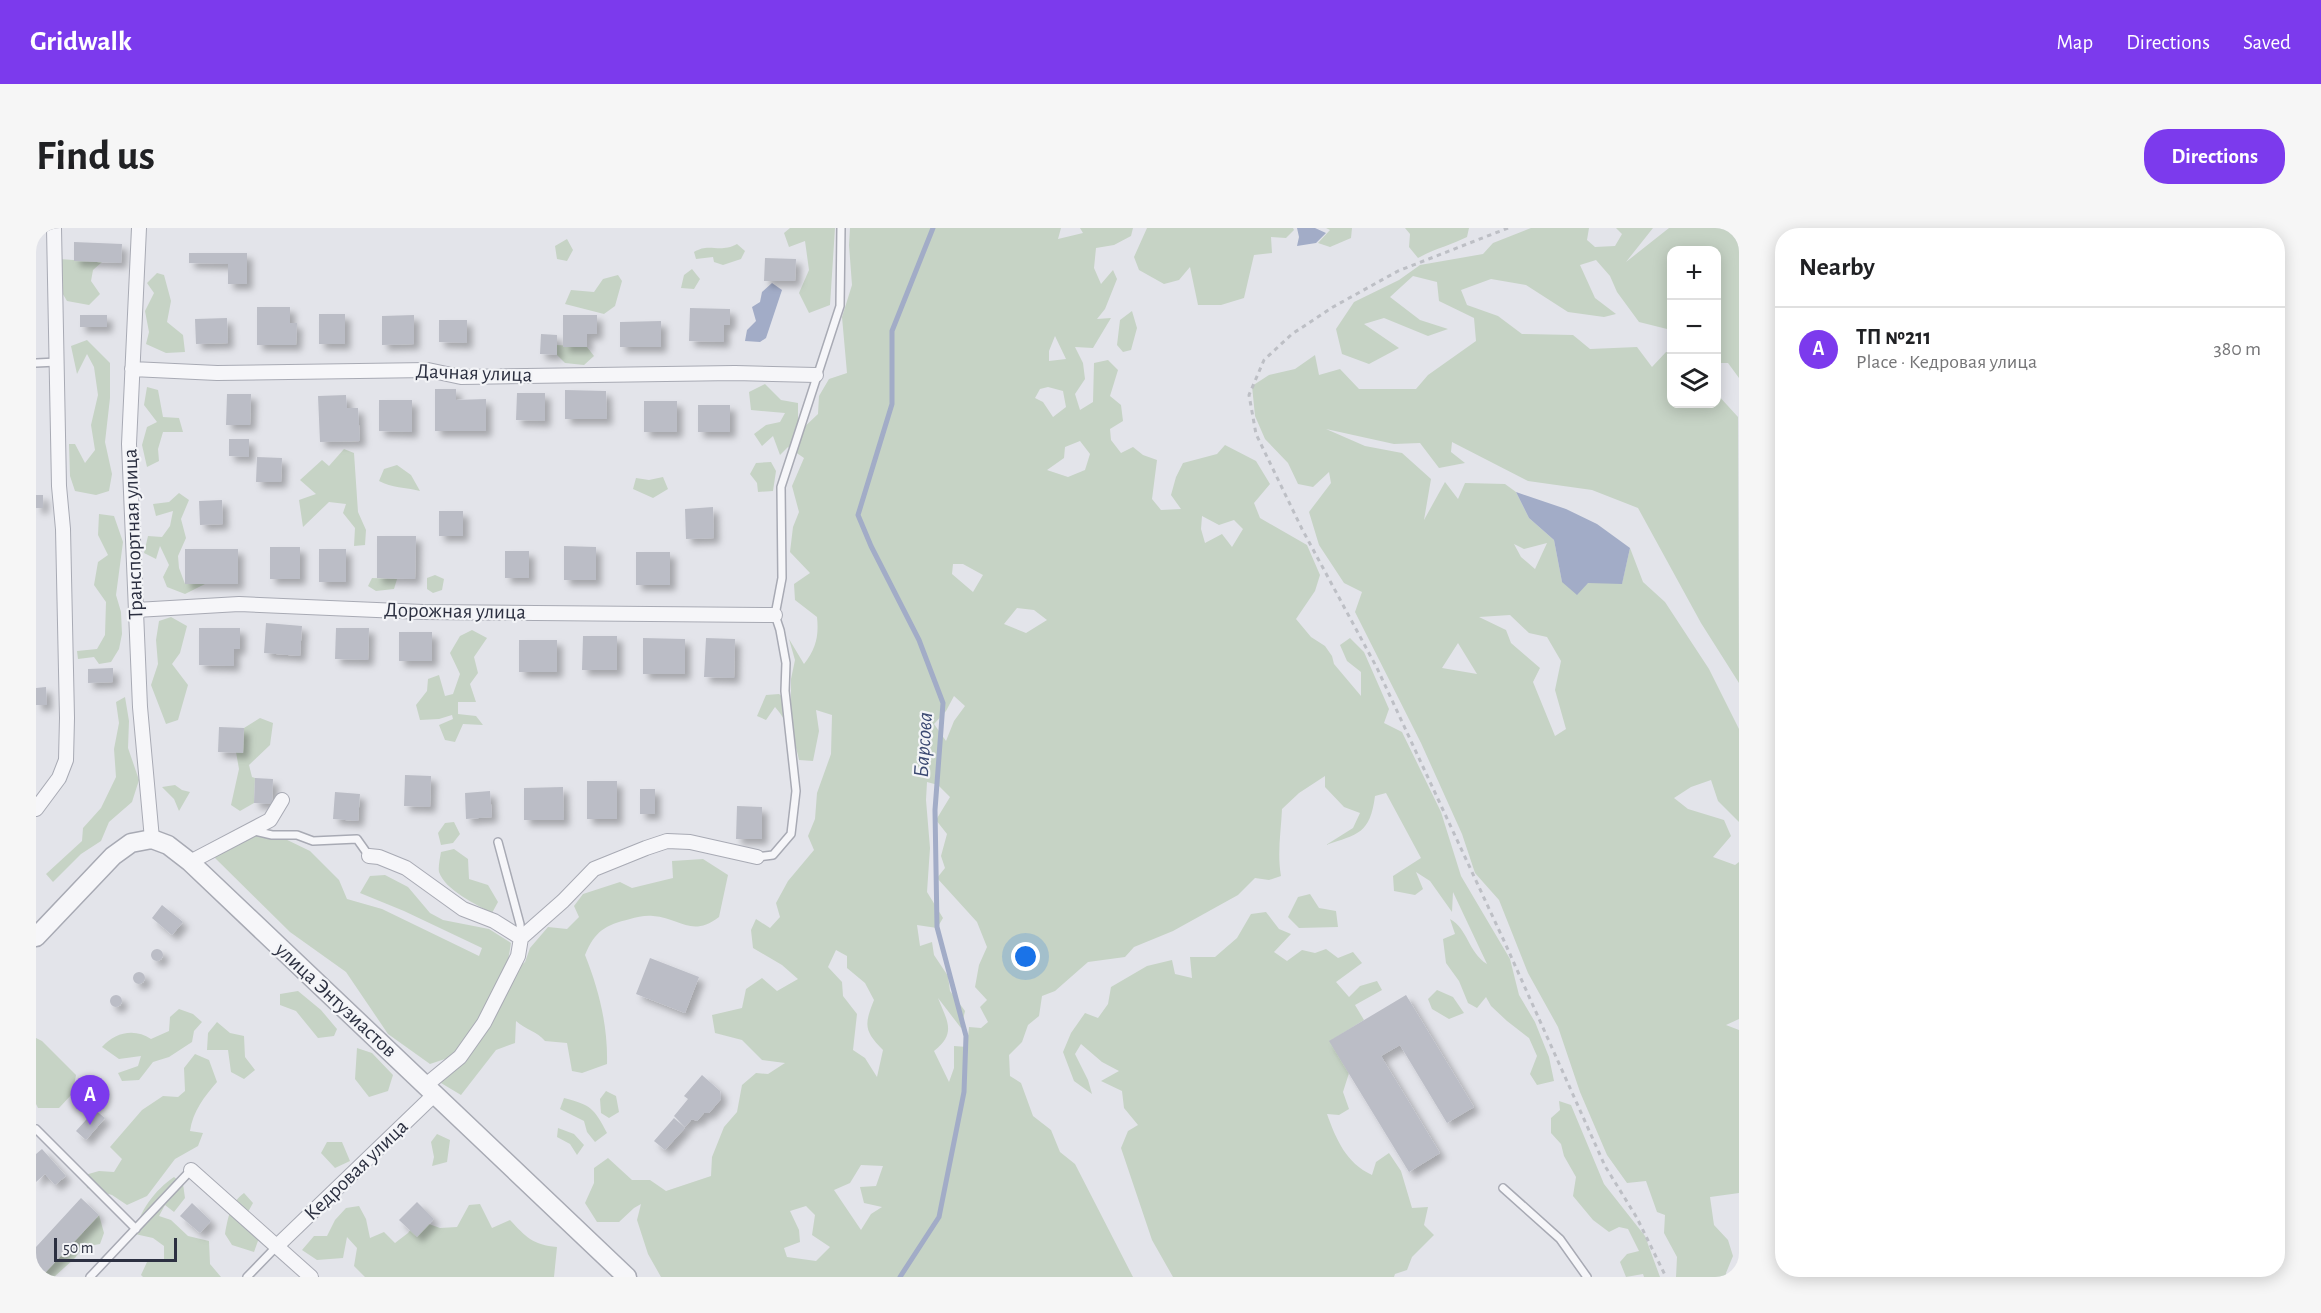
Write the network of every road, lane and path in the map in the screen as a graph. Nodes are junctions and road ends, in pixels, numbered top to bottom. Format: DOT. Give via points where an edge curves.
graph roads {
  1 [pos="54,228"];
  2 [pos="139,228"];
  3 [pos="841,228"];
  4 [pos="1508,228"];
  5 [pos="57,362"];
  6 [pos="36,363"];
  7 [pos="132,369"];
  8 [pos="816,375"];
  9 [pos="136,610"];
  10 [pos="775,615"];
  11 [pos="282,800"];
  12 [pos="38,801"];
  13 [pos="252,830"];
  14 [pos="152,839"];
  15 [pos="498,842"];
  16 [pos="369,856"];
  17 [pos="757,857"];
  18 [pos="190,862"];
  19 [pos="36,937"];
  20 [pos="521,938"];
  21 [pos="431,1090"];
  22 [pos="36,1129"];
  23 [pos="191,1170"];
  24 [pos="1503,1188"];
  25 [pos="135,1229"];
  26 [pos="277,1246"];
  27 [pos="90,1277"];
  28 [pos="248,1277"];
  29 [pos="311,1277"];
  30 [pos="627,1277"];
  31 [pos="1587,1277"];
  32 [pos="1666,1277"];
  1 -- 5 [label="street"];
  2 -- 7 [label="street, Транспортная улица"];
  3 -- 8 [label="lane" via="840,306"];
  4 -- 32 [label="path" via="1398,271 1332,307 1292,334 1264,360 1249,395 1256,434 1377,668 1605,1166 1637,1218"];
  5 -- 6 [label="lane"];
  5 -- 12 [label="street" via="66,760 59,778"];
  7 -- 8 [label="street, Дачная улица" via="218,373 428,370 461,377"];
  7 -- 9 [label="street, Транспортная улица" via="129,444"];
  8 -- 10 [label="lane" via="781,487 782,578"];
  9 -- 10 [label="street, Дорожная улица" via="239,604 423,612"];
  9 -- 14 [label="street, Транспортная улица"];
  10 -- 17 [label="lane" via="786,663 795,791 791,834 773,855"];
  11 -- 13 [label="street" via="270,820"];
  13 -- 16 [label="lane" via="297,835 313,841 357,839"];
  13 -- 18 [label="street"];
  14 -- 18 [label="street, улица Энтузиастов" via="168,845"];
  14 -- 19 [label="street" via="131,843 113,856"];
  15 -- 20 [label="lane"];
  16 -- 20 [label="street" via="406,868 463,909 494,921"];
  17 -- 20 [label="street" via="690,842 667,841 646,848 594,869"];
  18 -- 21 [label="street, улица Энтузиастов"];
  20 -- 21 [label="street, Кедровая улица" via="518,956 484,1023"];
  21 -- 26 [label="street, Кедровая улица"];
  21 -- 30 [label="street, улица Энтузиастов"];
  22 -- 25 [label="lane"];
  23 -- 25 [label="lane"];
  23 -- 26 [label="street"];
  24 -- 31 [label="lane" via="1560,1239"];
  25 -- 27 [label="lane"];
  26 -- 28 [label="lane"];
  26 -- 29 [label="street"];
}
